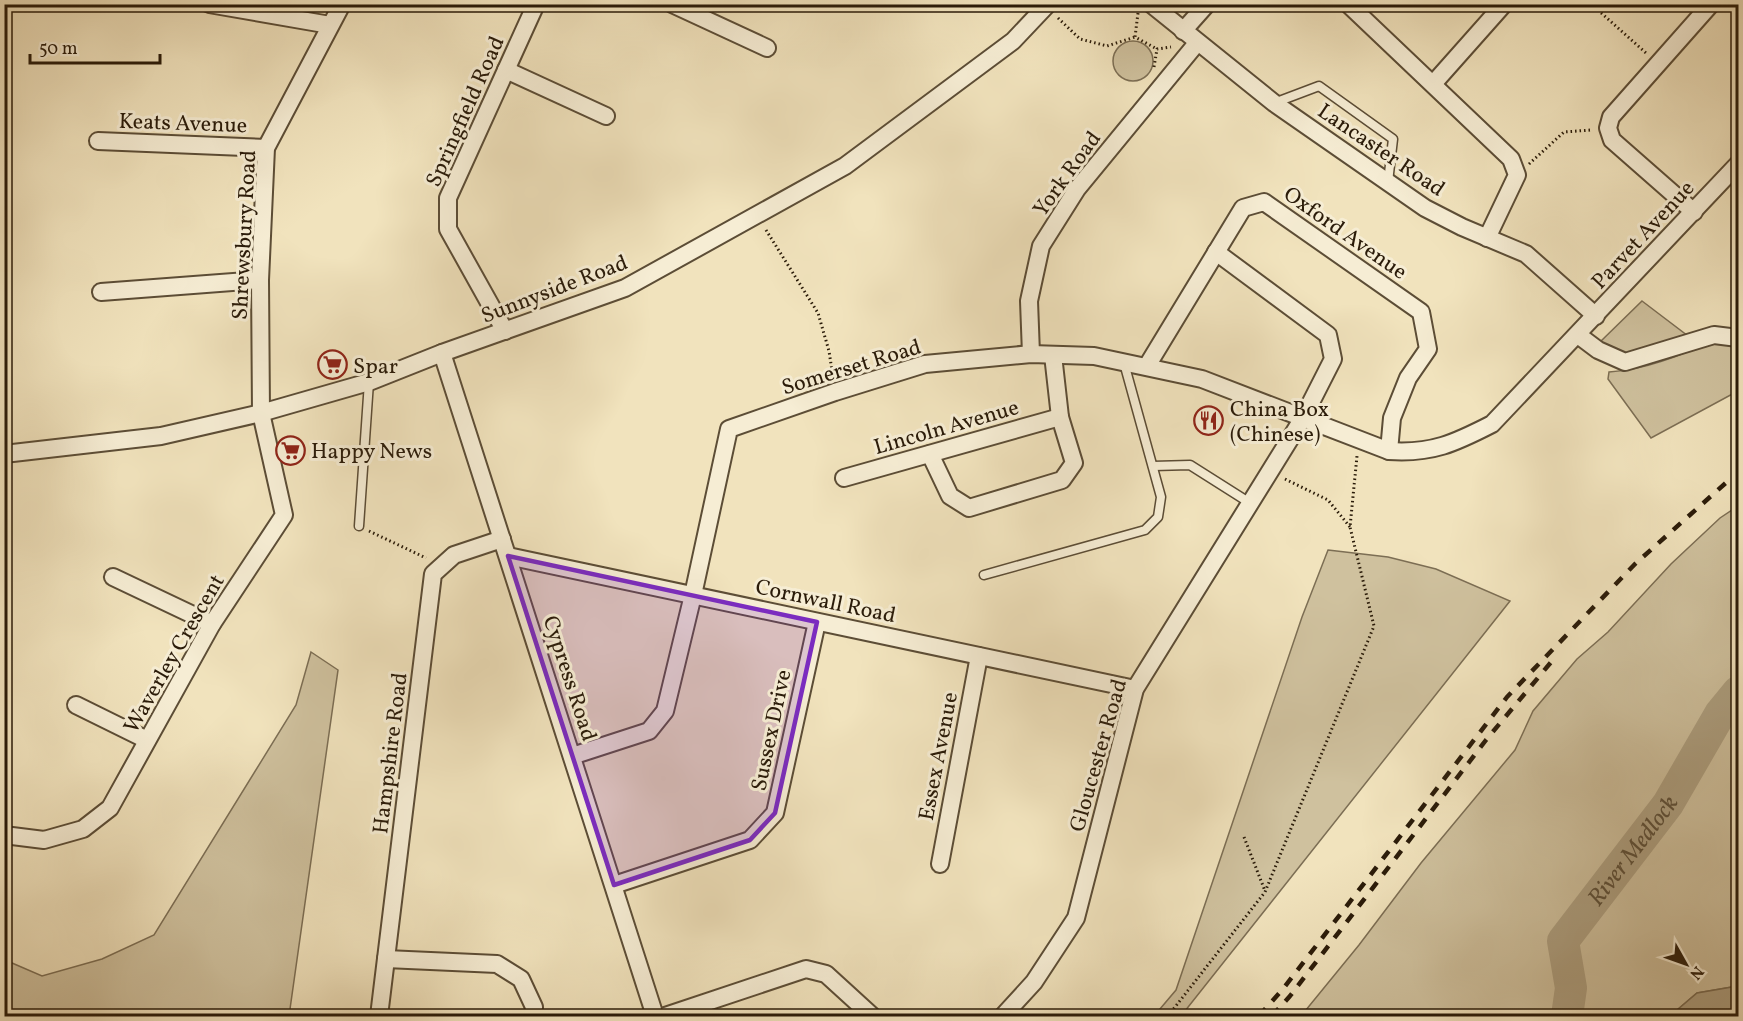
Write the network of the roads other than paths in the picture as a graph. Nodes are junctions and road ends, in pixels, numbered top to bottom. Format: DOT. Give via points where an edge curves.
graph roads {
  1 [pos="209,4"];
  2 [pos="342,4"];
  3 [pos="536,4"];
  4 [pos="672,4"];
  5 [pos="1151,4"];
  6 [pos="1207,4"];
  7 [pos="1348,4"];
  8 [pos="1504,4"];
  9 [pos="1711,4"];
  10 [pos="1047,6"];
  11 [pos="330,25"];
  12 [pos="1183,31"];
  13 [pos="1197,43"];
  14 [pos="767,48"];
  15 [pos="506,70"];
  16 [pos="1433,84"];
  17 [pos="1274,104"];
  18 [pos="606,116"];
  19 [pos="98,141"];
  20 [pos="266,148"];
  21 [pos="1738,164"];
  22 [pos="1388,182"];
  23 [pos="1694,212"];
  24 [pos="1487,238"];
  25 [pos="1216,252"];
  26 [pos="260,280"];
  27 [pos="101,292"];
  28 [pos="1596,316"];
  29 [pos="505,331"];
  30 [pos="1578,335"];
  31 [pos="1738,338"];
  32 [pos="442,353"];
  33 [pos="1031,354"];
  34 [pos="1053,355"];
  35 [pos="1124,363"];
  36 [pos="1147,366"];
  37 [pos="369,382"];
  38 [pos="261,413"];
  39 [pos="1060,417"];
  40 [pos="1303,418"];
  41 [pos="1389,451"];
  42 [pos="4,454"];
  43 [pos="930,454"];
  44 [pos="1153,466"];
  45 [pos="844,478"];
  46 [pos="1250,503"];
  47 [pos="359,526"];
  48 [pos="502,539"];
  49 [pos="508,556"];
  50 [pos="984,575"];
  51 [pos="113,577"];
  52 [pos="693,595"];
  53 [pos="817,622"];
  54 [pos="212,624"];
  55 [pos="979,656"];
  56 [pos="1135,689"];
  57 [pos="76,705"];
  58 [pos="147,740"];
  59 [pos="572,756"];
  60 [pos="4,835"];
  61 [pos="940,864"];
  62 [pos="614,885"];
  63 [pos="386,959"];
  64 [pos="379,1017"];
  65 [pos="532,1017"];
  66 [pos="655,1017"];
  67 [pos="665,1017"];
  68 [pos="872,1017"];
  69 [pos="1003,1017"];
  1 -- 11 [label="street"];
  2 -- 11 [label="street, Shrewsbury Road"];
  3 -- 15 [label="street, Springfield Road"];
  4 -- 14 [label="street"];
  5 -- 12 [label="street, Lancaster Road"];
  6 -- 12 [label="street"];
  7 -- 16 [label="street"];
  8 -- 16 [label="street"];
  9 -- 23 [label="street" via="1611,117 1608,128 1612,140"];
  10 -- 29 [label="street, Sunnyside Road" via="1013,41 845,166 625,288"];
  11 -- 20 [label="street, Shrewsbury Road"];
  12 -- 13 [label="street, Lancaster Road"];
  13 -- 17 [label="street, Lancaster Road"];
  13 -- 33 [label="street, York Road" via="1077,189 1041,246 1029,301"];
  15 -- 18 [label="street"];
  15 -- 29 [label="street, Springfield Road" via="448,198 448,229"];
  16 -- 24 [label="street" via="1511,159 1517,176"];
  17 -- 22 [label="street, Lancaster Road"];
  17 -- 22 [label="lane" via="1319,86 1393,139"];
  19 -- 20 [label="street, Keats Avenue"];
  20 -- 26 [label="street, Shrewsbury Road"];
  21 -- 23 [label="street, Parvet Avenue"];
  22 -- 24 [label="street, Lancaster Road" via="1425,208"];
  23 -- 28 [label="street, Parvet Avenue"];
  24 -- 28 [label="street, Lancaster Road" via="1526,254"];
  25 -- 36 [label="street, Oxford Avenue"];
  25 -- 40 [label="street, Gloucester Road" via="1328,335 1333,359"];
  25 -- 41 [label="street, Oxford Avenue" via="1243,208 1264,202 1421,312 1428,349 1408,378 1392,418"];
  26 -- 27 [label="street"];
  26 -- 38 [label="street, Shrewsbury Road"];
  28 -- 30 [label="street, Parvet Avenue"];
  29 -- 32 [label="street, Sunnyside Road"];
  30 -- 31 [label="street" via="1598,350 1625,362 1714,334"];
  30 -- 41 [label="street, Somerset Road" via="1492,424 1434,449 1413,453"];
  32 -- 37 [label="street, Sunnyside Road"];
  32 -- 48 [label="street, Cypress Road"];
  33 -- 34 [label="street, Somerset Road"];
  33 -- 52 [label="street, Somerset Road" via="925,364 729,429"];
  34 -- 35 [label="street, Somerset Road" via="1094,356"];
  34 -- 39 [label="street"];
  35 -- 36 [label="street, Somerset Road"];
  35 -- 44 [label="lane"];
  36 -- 40 [label="street, Somerset Road" via="1202,379"];
  37 -- 38 [label="street, Sunnyside Road"];
  37 -- 47 [label="lane"];
  38 -- 42 [label="street, Sunnyside Road" via="162,436"];
  38 -- 54 [label="street, Waverley Crescent" via="284,515"];
  39 -- 43 [label="street, Lincoln Avenue"];
  39 -- 43 [label="street" via="1074,463 1062,480 969,508 950,496"];
  40 -- 41 [label="street, Somerset Road"];
  40 -- 46 [label="street, Gloucester Road"];
  43 -- 45 [label="street, Lincoln Avenue"];
  44 -- 46 [label="lane" via="1190,465"];
  44 -- 50 [label="lane" via="1161,497 1158,517 1145,530"];
  46 -- 56 [label="street, Gloucester Road"];
  48 -- 49 [label="street, Cypress Road"];
  48 -- 63 [label="street, Hampshire Road" via="454,555 433,574"];
  49 -- 52 [label="street, Cornwall Road"];
  49 -- 59 [label="street, Cypress Road"];
  51 -- 54 [label="street"];
  52 -- 53 [label="street, Cornwall Road"];
  52 -- 59 [label="street, Somerset Road" via="665,711 649,731"];
  53 -- 55 [label="street, Cornwall Road"];
  53 -- 62 [label="street, Sussex Drive" via="775,813 750,840"];
  54 -- 58 [label="street, Waverley Crescent"];
  55 -- 56 [label="street, Cornwall Road"];
  55 -- 61 [label="street, Essex Avenue"];
  56 -- 69 [label="street, Gloucester Road" via="1076,918 1034,982"];
  57 -- 58 [label="street"];
  58 -- 60 [label="street, Waverley Crescent" via="110,808 82,828 44,840"];
  59 -- 62 [label="street, Cypress Road"];
  62 -- 66 [label="street, Cypress Road"];
  63 -- 64 [label="street, Hampshire Road"];
  63 -- 65 [label="street" via="497,964 520,979 534,1007"];
  67 -- 68 [label="street" via="806,969 826,974"];
}
